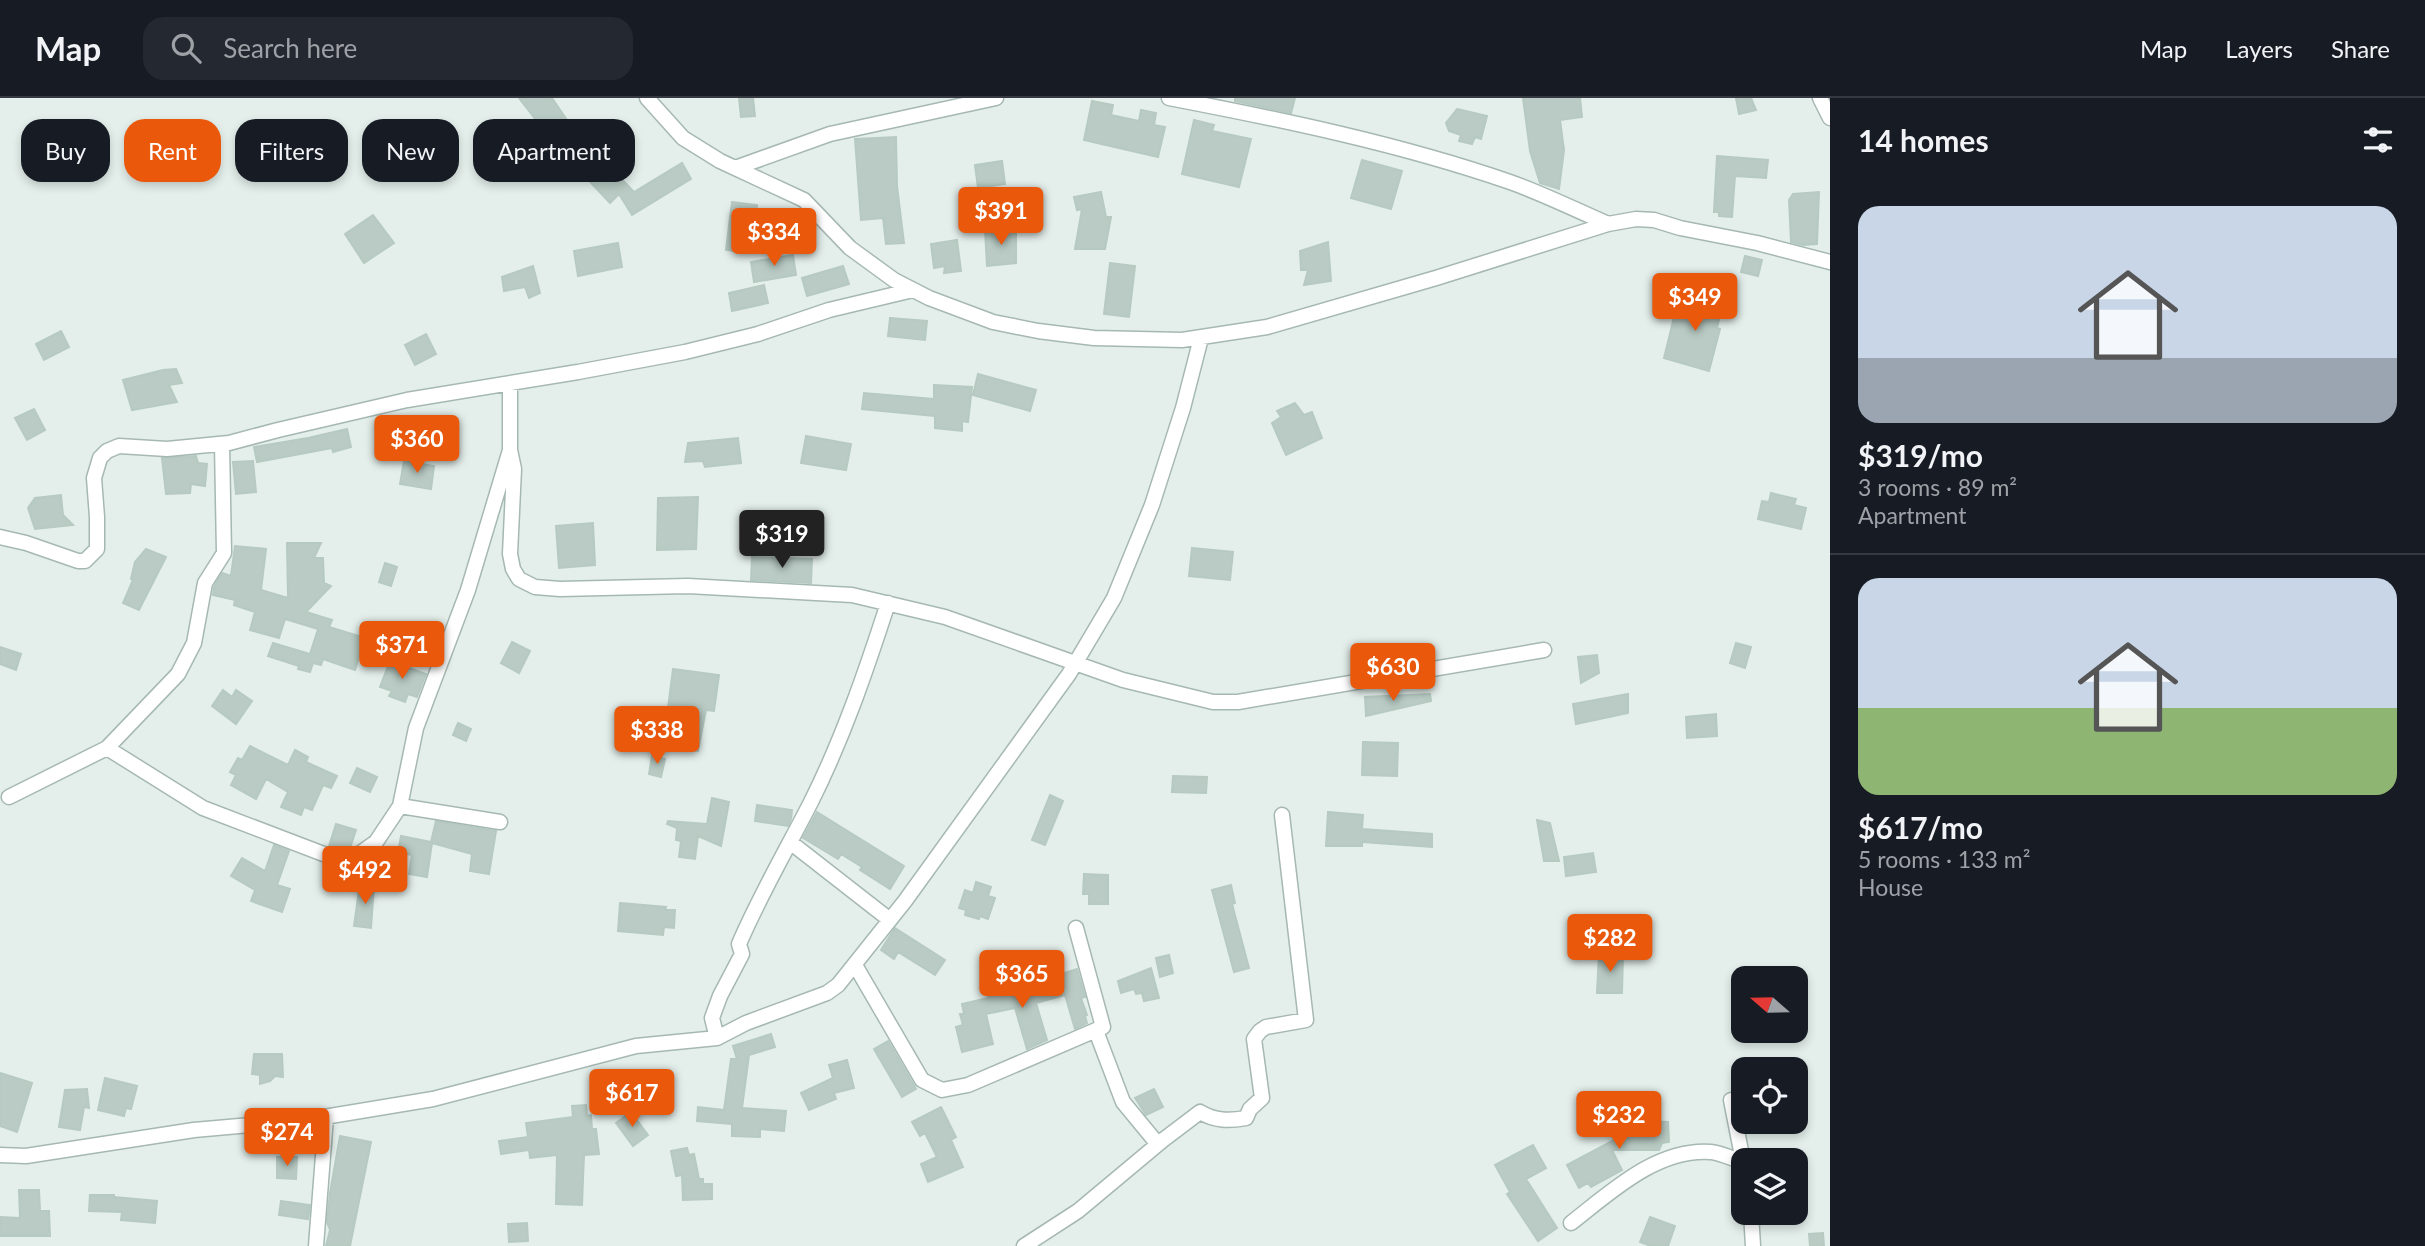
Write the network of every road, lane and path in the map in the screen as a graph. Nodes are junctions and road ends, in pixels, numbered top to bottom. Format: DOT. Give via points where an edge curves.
graph roads {
  1 [pos="647,98"];
  2 [pos="996,98"];
  3 [pos="1169,98"];
  4 [pos="1821,98"];
  5 [pos="1830,118"];
  6 [pos="735,168"];
  7 [pos="1608,224"];
  8 [pos="1830,262"];
  9 [pos="913,290"];
  10 [pos="1200,338"];
  11 [pos="510,384"];
  12 [pos="222,444"];
  13 [pos="510,450"];
  14 [pos="0,537"];
  15 [pos="888,603"];
  16 [pos="1544,650"];
  17 [pos="1075,665"];
  18 [pos="107,748"];
  19 [pos="9,797"];
  20 [pos="400,806"];
  21 [pos="1282,815"];
  22 [pos="500,822"];
  23 [pos="790,842"];
  24 [pos="890,920"];
  25 [pos="1076,928"];
  26 [pos="855,965"];
  27 [pos="1096,1031"];
  28 [pos="717,1038"];
  29 [pos="326,1117"];
  30 [pos="1163,1140"];
  31 [pos="0,1155"];
  32 [pos="1731,1158"];
  33 [pos="1571,1223"];
  34 [pos="1752,1225"];
  35 [pos="316,1246"];
  36 [pos="1024,1246"];
  37 [pos="1753,1246"];
  1 -- 6 [label="street" via="683,138"];
  2 -- 6 [label="street" via="830,134"];
  3 -- 7 [label="street" via="1351,136 1443,162 1512,183"];
  4 -- 5 [label="street"];
  6 -- 9 [label="street" via="804,200 850,248"];
  7 -- 8 [label="street" via="1654,220"];
  7 -- 10 [label="street" via="1267,327"];
  9 -- 10 [label="street" via="993,322 1038,331 1094,338"];
  9 -- 11 [label="street" via="685,352"];
  10 -- 17 [label="street" via="1152,505 1114,598"];
  11 -- 12 [label="street" via="407,400"];
  11 -- 13 [label="street"];
  12 -- 14 [label="street" via="167,449 119,446 107,451 94,478 97,549 85,561"];
  12 -- 18 [label="street" via="224,553 205,583 194,643 177,674"];
  13 -- 15 [label="street" via="514,469 510,554 519,579 535,587 688,586 852,595"];
  13 -- 20 [label="street" via="468,590 416,728"];
  15 -- 17 [label="street" via="945,617"];
  15 -- 23 [label="street" via="862,683"];
  16 -- 17 [label="street" via="1238,702 1213,702"];
  17 -- 24 [label="street"];
  18 -- 19 [label="street"];
  18 -- 20 [label="street" via="203,808 334,858 355,857 376,842"];
  20 -- 22 [label="street"];
  21 -- 30 [label="street" via="1306,1020 1266,1027 1254,1039 1262,1098 1246,1118 1231,1121 1200,1112"];
  23 -- 24 [label="street"];
  23 -- 28 [label="street" via="739,944 742,954 712,1018"];
  24 -- 26 [label="street"];
  25 -- 27 [label="street" via="1103,1027"];
  26 -- 27 [label="street" via="922,1080 942,1090 968,1085"];
  26 -- 28 [label="street" via="827,993"];
  27 -- 30 [label="street" via="1123,1101 1156,1142"];
  28 -- 29 [label="street" via="636,1046 433,1100"];
  29 -- 31 [label="street" via="194,1130 26,1156"];
  29 -- 35 [label="street"];
  30 -- 36 [label="street" via="1077,1211"];
  32 -- 33 [label="street" via="1712,1152 1680,1155 1637,1172"];
  34 -- 37 [label="street"];
}
